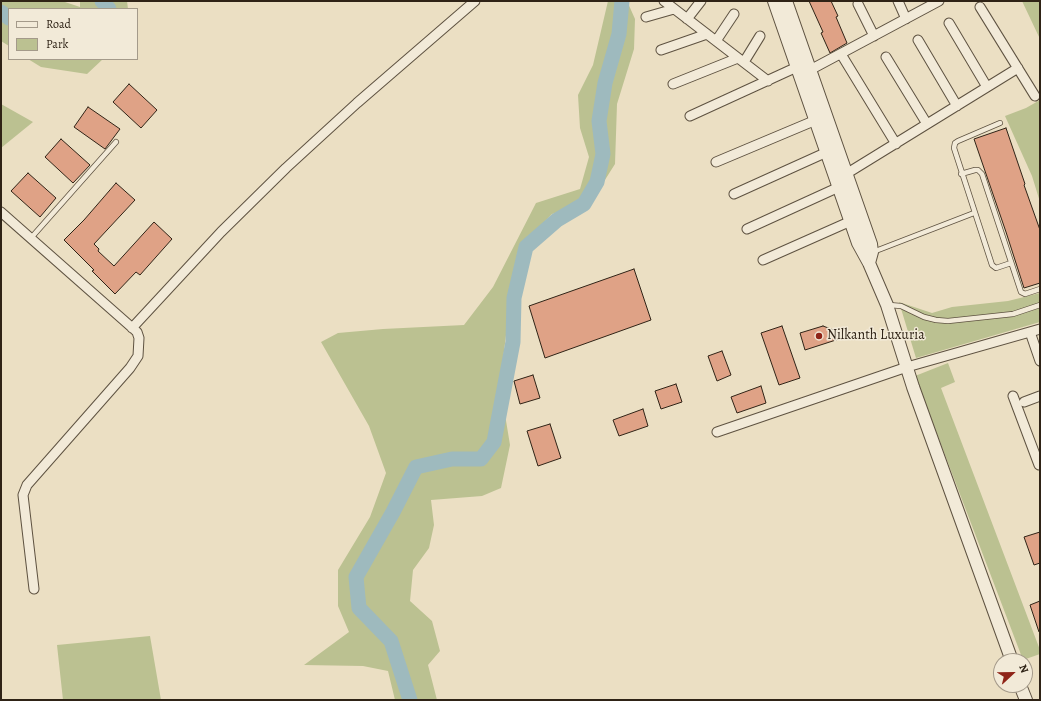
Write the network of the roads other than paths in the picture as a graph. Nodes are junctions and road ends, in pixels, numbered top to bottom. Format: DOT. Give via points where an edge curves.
graph roads {
  1 [pos="475,1"];
  2 [pos="664,1"];
  3 [pos="701,1"];
  4 [pos="774,1"];
  5 [pos="786,1"];
  6 [pos="898,1"];
  7 [pos="939,1"];
  8 [pos="858,4"];
  9 [pos="980,7"];
  10 [pos="674,9"];
  11 [pos="734,14"];
  12 [pos="646,17"];
  13 [pos="687,19"];
  14 [pos="906,19"];
  15 [pos="949,23"];
  16 [pos="707,34"];
  17 [pos="760,36"];
  18 [pos="874,36"];
  19 [pos="918,40"];
  20 [pos="716,41"];
  21 [pos="661,50"];
  22 [pos="841,54"];
  23 [pos="886,57"];
  24 [pos="741,60"];
  25 [pos="797,68"];
  26 [pos="1018,68"];
  27 [pos="810,70"];
  28 [pos="768,81"];
  29 [pos="673,84"];
  30 [pos="987,87"];
  31 [pos="1035,96"];
  32 [pos="957,106"];
  33 [pos="690,116"];
  34 [pos="816,120"];
  35 [pos="1000,123"];
  36 [pos="927,124"];
  37 [pos="116,142"];
  38 [pos="896,144"];
  39 [pos="827,152"];
  40 [pos="716,162"];
  41 [pos="846,174"];
  42 [pos="961,174"];
  43 [pos="839,188"];
  44 [pos="734,194"];
  45 [pos="1,212"];
  46 [pos="974,213"];
  47 [pos="851,221"];
  48 [pos="747,229"];
  49 [pos="30,238"];
  50 [pos="871,258"];
  51 [pos="763,260"];
  52 [pos="1011,263"];
  53 [pos="1040,289"];
  54 [pos="887,305"];
  55 [pos="1040,305"];
  56 [pos="132,328"];
  57 [pos="1040,329"];
  58 [pos="1030,332"];
  59 [pos="1040,361"];
  60 [pos="906,367"];
  61 [pos="1013,396"];
  62 [pos="1040,396"];
  63 [pos="1024,402"];
  64 [pos="717,432"];
  65 [pos="1036,446"];
  66 [pos="1039,466"];
  67 [pos="34,589"];
  68 [pos="1009,653"];
  1 -- 56 [label="street" via="286,168 221,232"];
  2 -- 10 [label="street"];
  3 -- 13 [label="street"];
  4 -- 25 [label="street"];
  5 -- 27 [label="street"];
  6 -- 14 [label="street"];
  7 -- 14 [label="street"];
  8 -- 18 [label="street"];
  9 -- 26 [label="street"];
  10 -- 12 [label="street"];
  10 -- 13 [label="street"];
  11 -- 20 [label="street"];
  13 -- 16 [label="street"];
  14 -- 18 [label="street"];
  15 -- 30 [label="street"];
  16 -- 20 [label="street"];
  16 -- 21 [label="street"];
  17 -- 24 [label="street"];
  18 -- 22 [label="street"];
  19 -- 32 [label="street"];
  20 -- 24 [label="street"];
  22 -- 27 [label="street"];
  22 -- 38 [label="street"];
  23 -- 36 [label="street"];
  24 -- 28 [label="street"];
  24 -- 29 [label="street"];
  25 -- 28 [label="street"];
  25 -- 34 [label="street"];
  26 -- 30 [label="street"];
  26 -- 31 [label="street"];
  27 -- 41 [label="street"];
  28 -- 33 [label="street"];
  30 -- 32 [label="street"];
  32 -- 36 [label="street"];
  34 -- 39 [label="street"];
  34 -- 40 [label="street"];
  35 -- 42 [label="lane" via="955,143 954,152"];
  36 -- 38 [label="street"];
  37 -- 49 [label="lane"];
  38 -- 41 [label="street"];
  39 -- 43 [label="street"];
  39 -- 44 [label="street"];
  41 -- 50 [label="street" via="871,244"];
  42 -- 46 [label="lane"];
  42 -- 52 [label="lane" via="975,170 982,174"];
  43 -- 47 [label="street"];
  43 -- 48 [label="street"];
  45 -- 49 [label="street"];
  46 -- 50 [label="lane"];
  46 -- 52 [label="lane" via="992,265 996,268"];
  47 -- 50 [label="street" via="858,243"];
  47 -- 51 [label="street"];
  49 -- 56 [label="street"];
  50 -- 54 [label="street"];
  52 -- 53 [label="lane" via="1021,292 1026,294"];
  54 -- 55 [label="lane" via="901,306 924,317 948,321 1013,314"];
  54 -- 60 [label="street"];
  56 -- 67 [label="street" via="139,338 138,356 27,485 23,495"];
  57 -- 58 [label="street"];
  58 -- 59 [label="street"];
  58 -- 60 [label="street"];
  60 -- 64 [label="street"];
  60 -- 68 [label="street"];
  61 -- 65 [label="street"];
  62 -- 63 [label="street"];
  65 -- 66 [label="street"];
}
